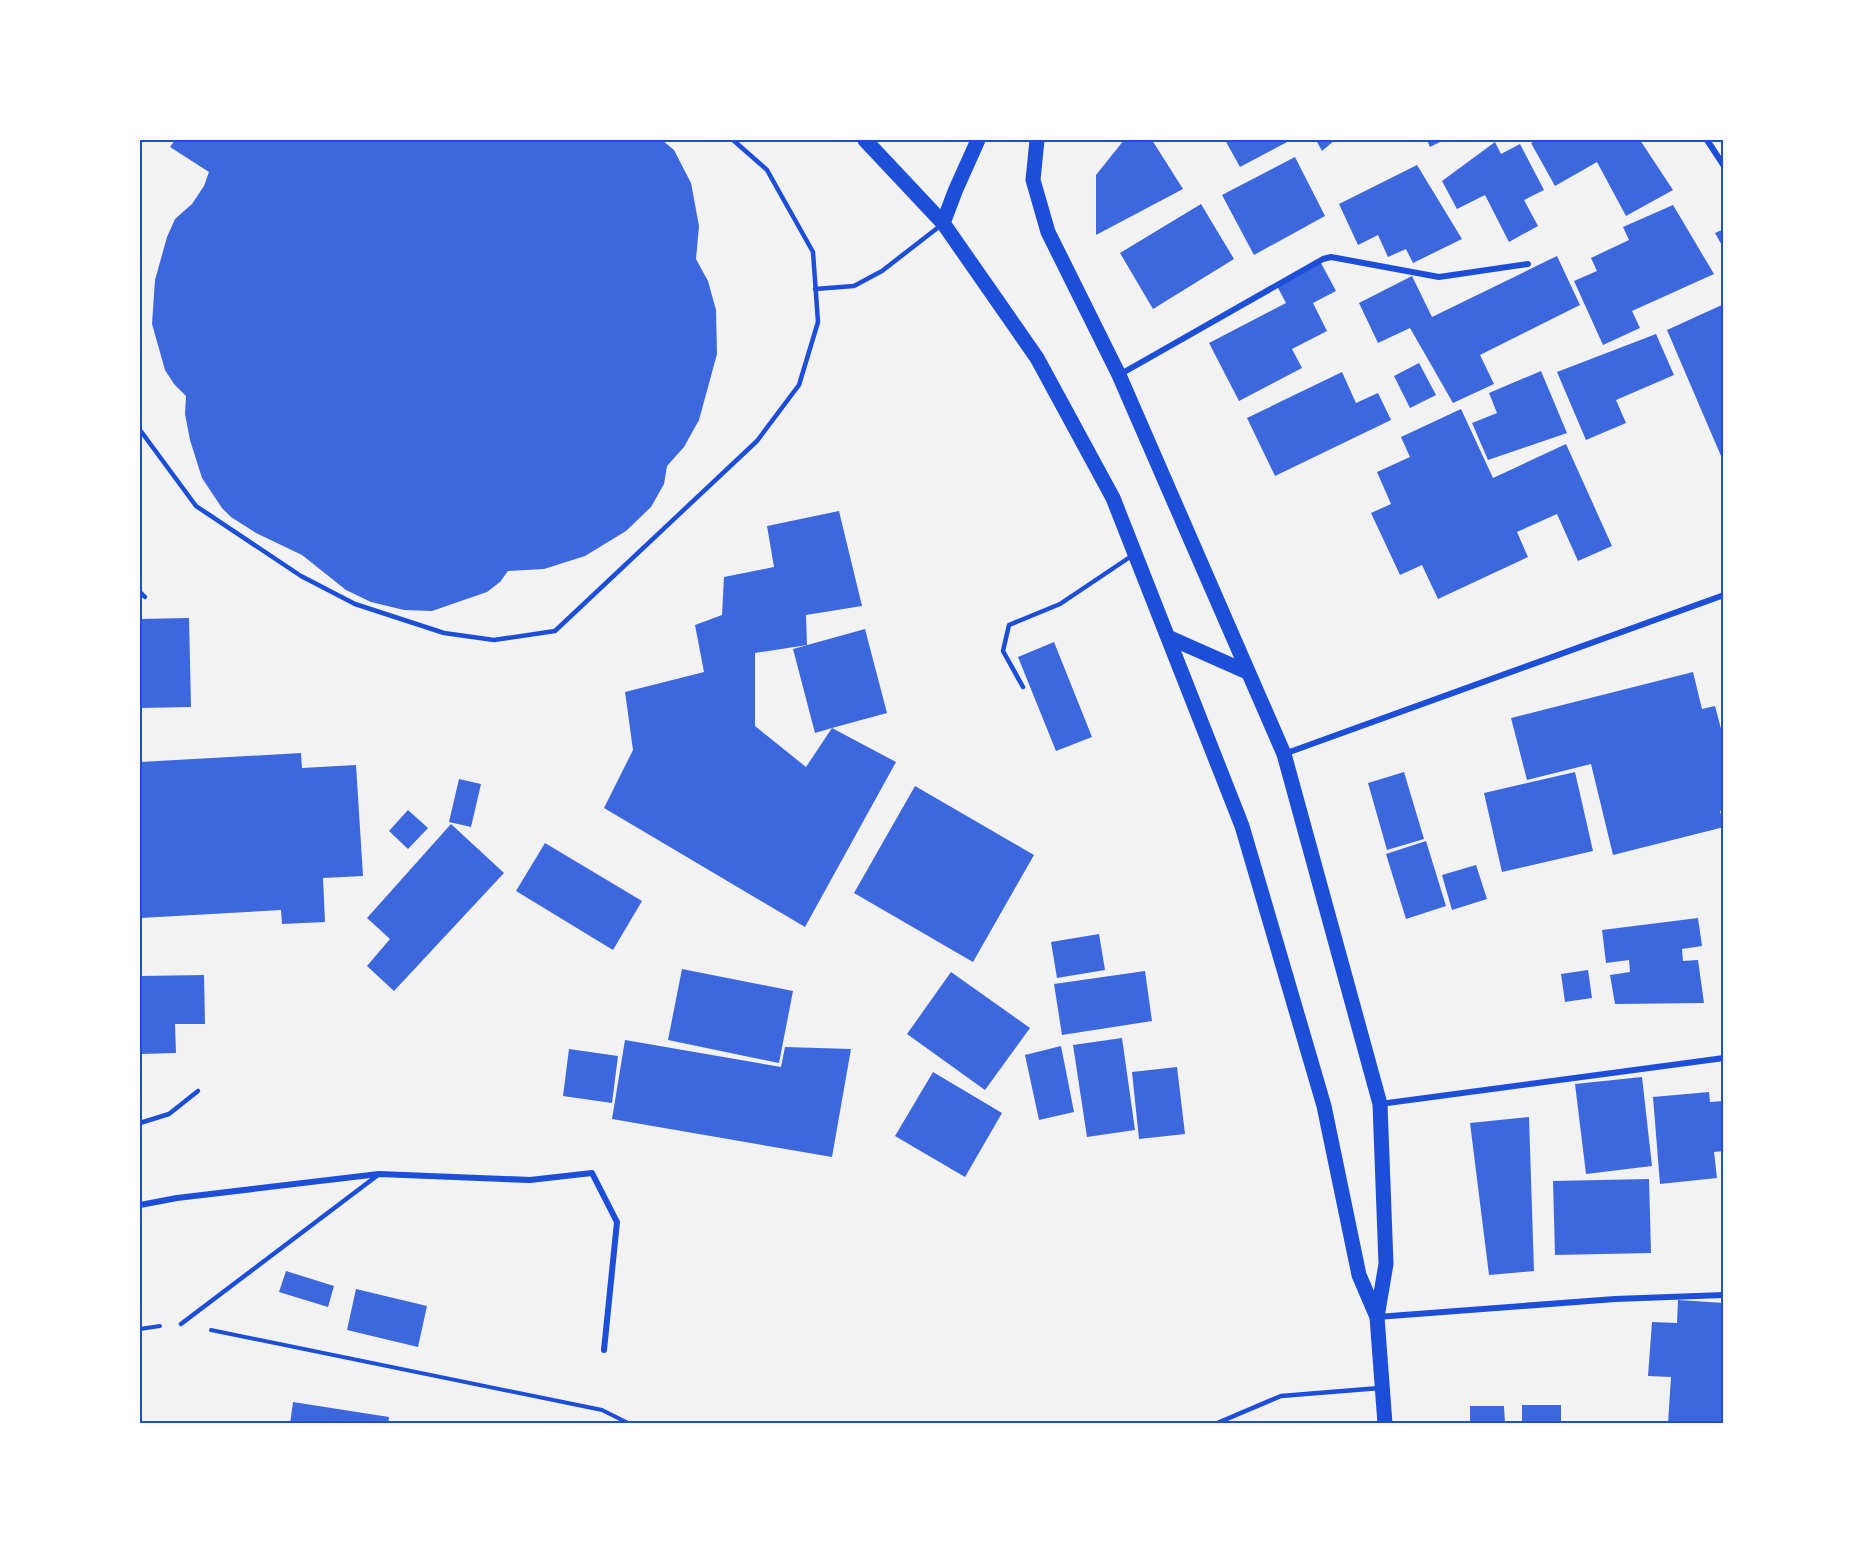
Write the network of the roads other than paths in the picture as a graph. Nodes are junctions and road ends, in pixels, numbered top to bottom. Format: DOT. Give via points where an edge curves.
graph roads {
  1 [pos="733,140"];
  2 [pos="866,140"];
  3 [pos="978,140"];
  4 [pos="1037,140"];
  5 [pos="1707,140"];
  6 [pos="1724,166"];
  7 [pos="944,223"];
  8 [pos="1528,264"];
  9 [pos="815,290"];
  10 [pos="1119,375"];
  11 [pos="140,430"];
  12 [pos="1133,555"];
  13 [pos="140,592"];
  14 [pos="1724,595"];
  15 [pos="145,597"];
  16 [pos="1168,637"];
  17 [pos="1247,672"];
  18 [pos="1023,687"];
  19 [pos="1284,754"];
  20 [pos="1724,1058"];
  21 [pos="198,1091"];
  22 [pos="1380,1104"];
  23 [pos="140,1123"];
  24 [pos="379,1174"];
  25 [pos="140,1205"];
  26 [pos="1724,1295"];
  27 [pos="1377,1317"];
  28 [pos="181,1324"];
  29 [pos="604,1350"];
  30 [pos="1382,1388"];
  31 [pos="1215,1424"];
  32 [pos="1385,1424"];
  1 -- 9 [label="lane" via="767,170 813,252"];
  2 -- 7 [label="main road"];
  3 -- 7 [label="main road"];
  4 -- 10 [label="main road" via="1034,180 1048,232"];
  5 -- 6 [label="street"];
  7 -- 9 [label="lane" via="854,286"];
  7 -- 12 [label="main road" via="1036,358 1113,498"];
  8 -- 10 [label="street" via="1439,277 1331,257 1323,259"];
  9 -- 11 [label="lane" via="818,322 799,385 757,441 555,632 494,640 444,633 355,604 301,576 196,506"];
  10 -- 17 [label="main road"];
  12 -- 16 [label="main road"];
  12 -- 18 [label="lane" via="1060,604 1010,625 1003,651"];
  13 -- 15 [label="lane"];
  14 -- 19 [label="street"];
  16 -- 17 [label="main road"];
  16 -- 27 [label="main road" via="1242,826 1324,1106 1359,1275"];
  17 -- 19 [label="main road"];
  19 -- 22 [label="main road"];
  20 -- 22 [label="street"];
  21 -- 23 [label="lane" via="169,1114"];
  22 -- 27 [label="main road" via="1386,1264"];
  24 -- 25 [label="street"];
  24 -- 28 [label="lane"];
  24 -- 29 [label="street" via="530,1180 592,1173 617,1222"];
  26 -- 27 [label="street"];
  27 -- 30 [label="main road"];
  30 -- 31 [label="lane" via="1281,1396"];
  30 -- 32 [label="main road"];
}
